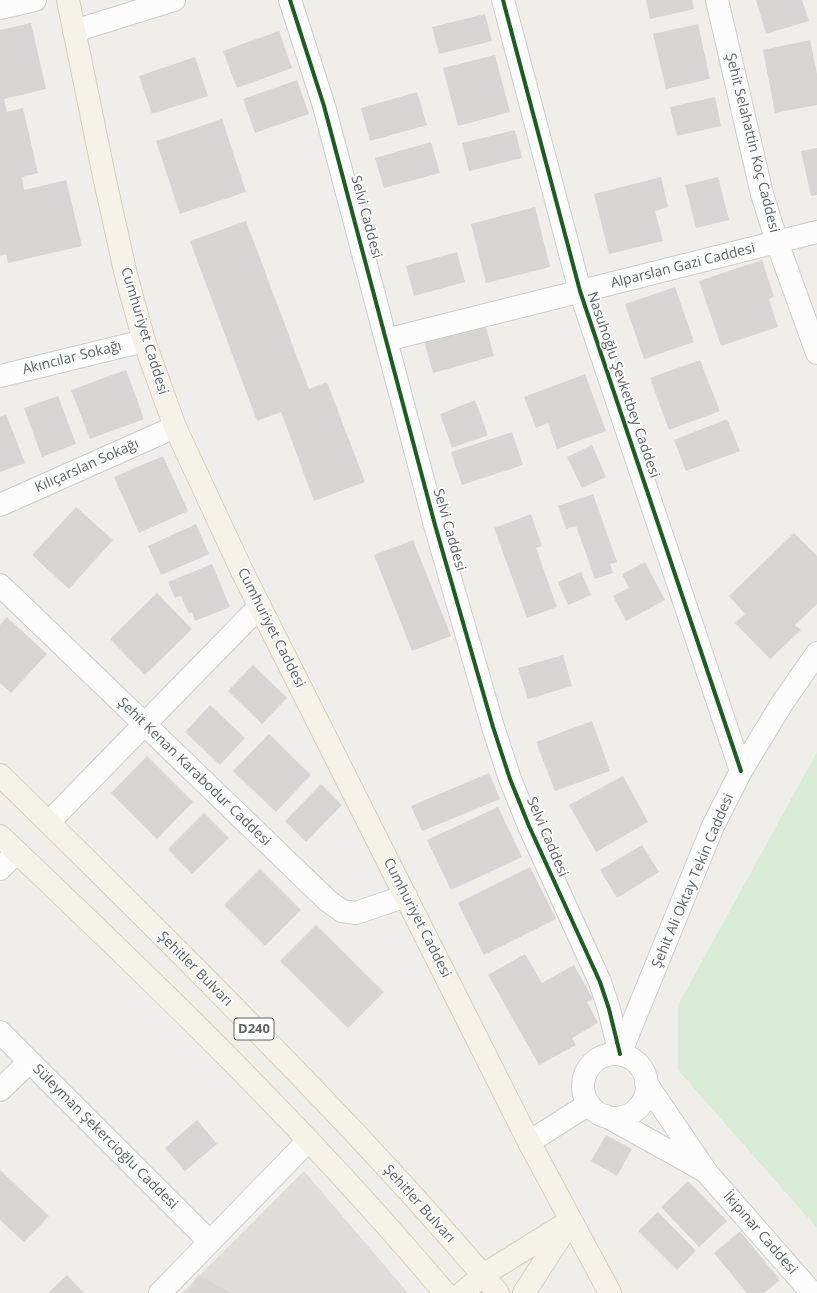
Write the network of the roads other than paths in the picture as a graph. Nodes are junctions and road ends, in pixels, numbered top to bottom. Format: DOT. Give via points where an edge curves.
graph roads {
  1 [pos="34,0"];
  2 [pos="68,0"];
  3 [pos="174,0"];
  4 [pos="290,0"];
  5 [pos="503,0"];
  6 [pos="717,0"];
  7 [pos="0,8"];
  8 [pos="74,31"];
  9 [pos="817,232"];
  10 [pos="777,242"];
  11 [pos="580,291"];
  12 [pos="144,340"];
  13 [pos="386,340"];
  14 [pos="817,352"];
  15 [pos="0,376"];
  16 [pos="175,427"];
  17 [pos="0,505"];
  18 [pos="0,584"];
  19 [pos="260,606"];
  20 [pos="817,653"];
  21 [pos="144,724"];
  22 [pos="741,771"];
  23 [pos="0,775"];
  24 [pos="49,822"];
  25 [pos="0,836"];
  26 [pos="17,852"];
  27 [pos="0,870"];
  28 [pos="406,896"];
  29 [pos="0,1032"];
  30 [pos="620,1054"];
  31 [pos="29,1062"];
  32 [pos="646,1083"];
  33 [pos="0,1090"];
  34 [pos="597,1110"];
  35 [pos="308,1141"];
  36 [pos="530,1142"];
  37 [pos="707,1173"];
  38 [pos="570,1221"];
  39 [pos="210,1242"];
  40 [pos="483,1276"];
  41 [pos="160,1293"];
  42 [pos="445,1293"];
  43 [pos="462,1293"];
  44 [pos="498,1293"];
  45 [pos="524,1293"];
  46 [pos="610,1293"];
  47 [pos="812,1293"];
  1 -- 7 [label="street"];
  2 -- 8 [label="main road, Cumhuriyet Caddesi"];
  3 -- 8 [label="street"];
  4 -- 13 [label="street, Selvi Caddesi" via="324,106"];
  5 -- 11 [label="street, Nasuhoğlu Şevketbey Caddesi"];
  6 -- 10 [label="street, Şehit Selahattin Koç Caddesi" via="762,194"];
  8 -- 12 [label="main road, Cumhuriyet Caddesi" via="126,275"];
  9 -- 10 [label="street, Alparslan Gazi Caddesi"];
  10 -- 11 [label="street, Alparslan Gazi Caddesi"];
  10 -- 14 [label="street, Şehit Selahattin Koç Caddesi"];
  11 -- 13 [label="street, Alparslan Gazi Caddesi"];
  11 -- 22 [label="street, Nasuhoğlu Şevketbey Caddesi"];
  12 -- 15 [label="street, Akıncılar Sokağı"];
  12 -- 16 [label="main road, Cumhuriyet Caddesi"];
  13 -- 30 [label="street, Selvi Caddesi" via="493,727 510,779 600,982"];
  16 -- 17 [label="street, Kılıçarslan Sokağı"];
  16 -- 19 [label="main road, Cumhuriyet Caddesi" via="216,519"];
  18 -- 21 [label="street, Şehit Kenan Karabodur Caddesi"];
  19 -- 21 [label="street"];
  19 -- 28 [label="main road, Cumhuriyet Caddesi"];
  20 -- 22 [label="street, Şehit Ali Oktay Tekin Caddesi"];
  21 -- 24 [label="street"];
  21 -- 28 [label="street, Şehit Kenan Karabodur Caddesi" via="328,901 342,911 356,913 369,910"];
  22 -- 30 [label="street, Şehit Ali Oktay Tekin Caddesi" via="714,826"];
  23 -- 24 [label="main road, Şehitler Bulvarı / D240"];
  24 -- 40 [label="main road, Şehitler Bulvarı / D240" via="303,1078"];
  25 -- 26 [label="main road, D240"];
  26 -- 27 [label="street"];
  26 -- 35 [label="main road, D240" via="146,976"];
  28 -- 36 [label="main road, Cumhuriyet Caddesi"];
  29 -- 31 [label="street, Süleyman Şekercioğlu Caddesi"];
  30 -- 32 [label="street" via="638,1064"];
  30 -- 34 [label="street" via="599,1058 585,1074 584,1095"];
  31 -- 33 [label="street"];
  31 -- 39 [label="street, Süleyman Şekercioğlu Caddesi"];
  32 -- 34 [label="street" via="646,1093 642,1102 626,1116 616,1118"];
  32 -- 37 [label="street, İkipınar Caddesi"];
  34 -- 36 [label="street"];
  34 -- 37 [label="street, İkipınar Caddesi"];
  35 -- 39 [label="street"];
  35 -- 42 [label="main road, D240"];
  36 -- 38 [label="main road, Cumhuriyet Caddesi"];
  37 -- 47 [label="street, İkipınar Caddesi"];
  38 -- 40 [label="main road"];
  38 -- 45 [label="main road"];
  38 -- 46 [label="main road, Cumhuriyet Caddesi"];
  39 -- 41 [label="street"];
  40 -- 43 [label="main road"];
  40 -- 44 [label="main road, Şehitler Bulvarı / D240"];
}
